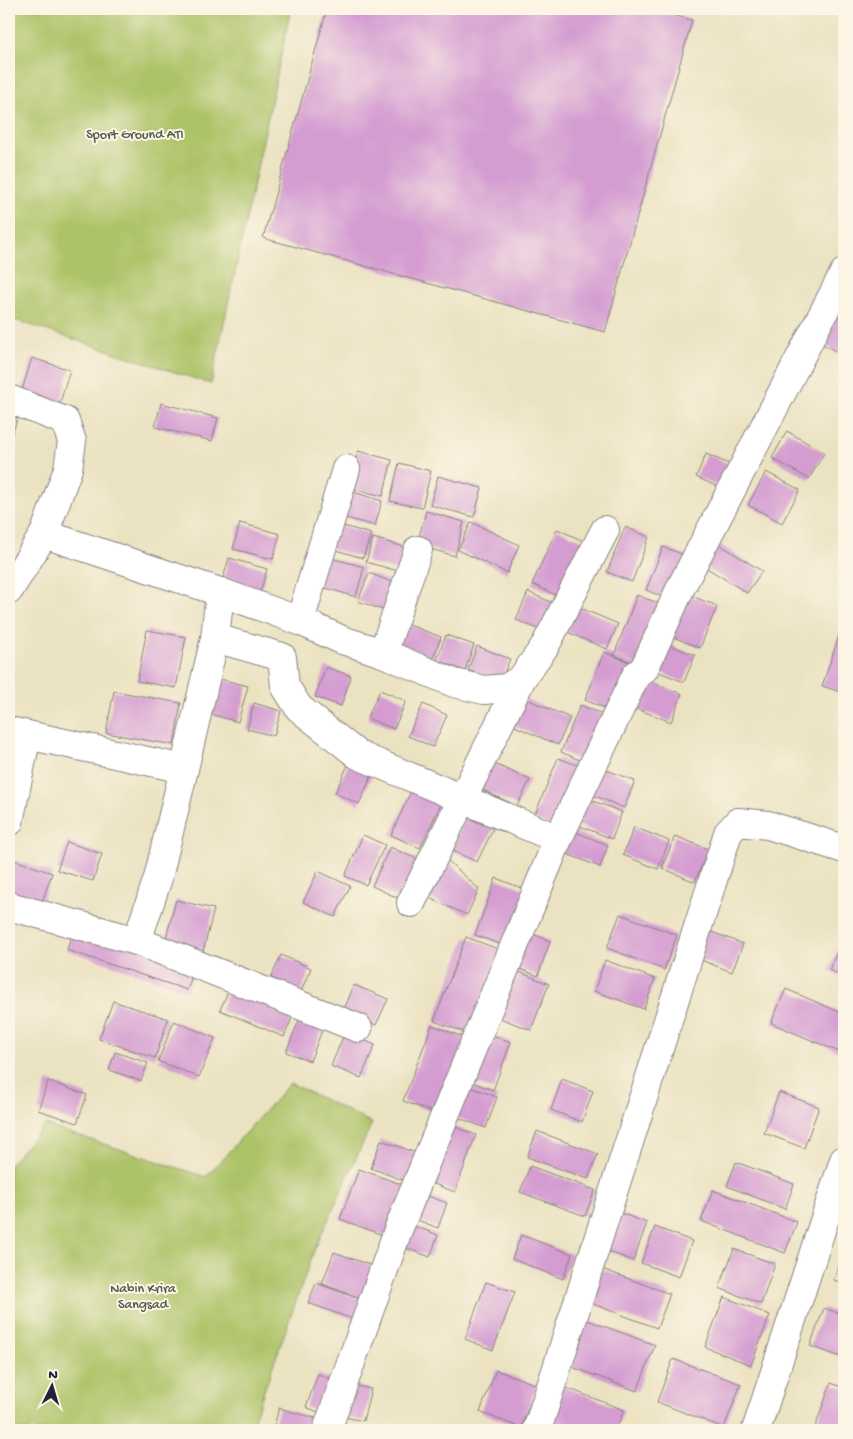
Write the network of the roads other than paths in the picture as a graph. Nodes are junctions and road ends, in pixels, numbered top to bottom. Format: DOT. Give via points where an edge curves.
graph roads {
  1 [pos="844,273"];
  2 [pos="9,399"];
  3 [pos="346,469"];
  4 [pos="605,530"];
  5 [pos="44,534"];
  6 [pos="418,550"];
  7 [pos="9,590"];
  8 [pos="220,592"];
  9 [pos="300,621"];
  10 [pos="215,638"];
  11 [pos="383,653"];
  12 [pos="522,678"];
  13 [pos="18,733"];
  14 [pos="184,769"];
  15 [pos="462,798"];
  16 [pos="9,822"];
  17 [pos="558,839"];
  18 [pos="844,849"];
  19 [pos="411,903"];
  20 [pos="9,906"];
  21 [pos="136,941"];
  22 [pos="358,1028"];
  23 [pos="844,1160"];
  24 [pos="327,1430"];
  25 [pos="537,1430"];
  26 [pos="756,1430"];
  1 -- 17 [label="street" via="680,589 644,669 636,675"];
  2 -- 5 [label="street" via="65,421 72,442 68,469"];
  3 -- 9 [label="street"];
  4 -- 12 [label="street" via="545,646"];
  5 -- 7 [label="street"];
  5 -- 8 [label="street"];
  6 -- 11 [label="street"];
  8 -- 9 [label="street"];
  8 -- 10 [label="street"];
  9 -- 11 [label="street" via="342,640"];
  10 -- 14 [label="street"];
  10 -- 15 [label="street" via="282,657 286,686 299,708 358,755"];
  11 -- 12 [label="street" via="454,683 484,690 507,688"];
  12 -- 15 [label="street"];
  13 -- 14 [label="street"];
  13 -- 16 [label="street"];
  14 -- 21 [label="street" via="158,878"];
  15 -- 17 [label="street"];
  15 -- 19 [label="street"];
  17 -- 24 [label="street" via="398,1230"];
  18 -- 25 [label="street" via="768,825 738,822 728,833"];
  20 -- 21 [label="street"];
  21 -- 22 [label="street"];
  23 -- 26 [label="street"];
}
